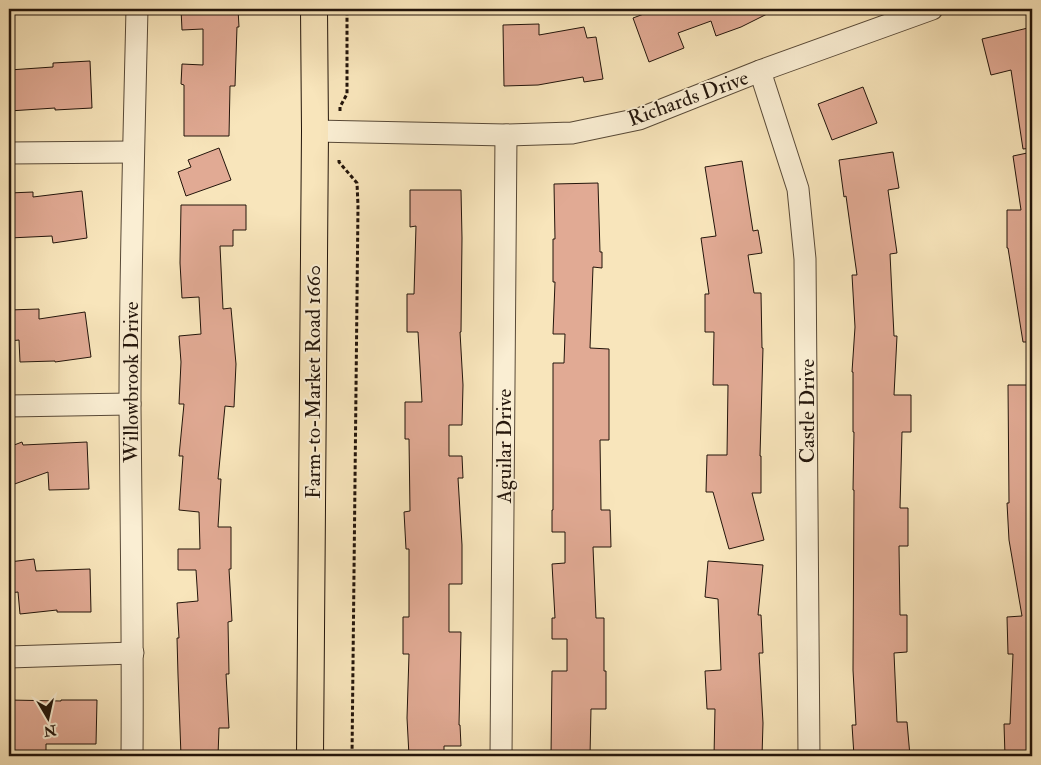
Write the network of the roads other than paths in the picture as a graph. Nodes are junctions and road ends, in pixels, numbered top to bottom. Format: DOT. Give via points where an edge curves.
graph roads {
  1 [pos="137,9"];
  2 [pos="314,9"];
  3 [pos="932,9"];
  4 [pos="760,71"];
  5 [pos="314,131"];
  6 [pos="506,135"];
  7 [pos="134,152"];
  8 [pos="9,153"];
  9 [pos="130,404"];
  10 [pos="9,406"];
  11 [pos="132,653"];
  12 [pos="9,657"];
  13 [pos="132,756"];
  14 [pos="310,756"];
  15 [pos="501,756"];
  16 [pos="809,756"];
  1 -- 7 [label="street, Willowbrook Drive"];
  2 -- 5 [label="main road, Farm-to-Market Road 1660"];
  3 -- 4 [label="street, Richards Drive"];
  4 -- 6 [label="street, Richards Drive" via="639,119 572,133"];
  4 -- 16 [label="street, Castle Drive" via="798,189 805,259"];
  5 -- 6 [label="street, Richards Drive"];
  5 -- 14 [label="main road, Farm-to-Market Road 1660"];
  6 -- 15 [label="street, Aguilar Drive"];
  7 -- 8 [label="street"];
  7 -- 9 [label="street, Willowbrook Drive"];
  9 -- 10 [label="street"];
  9 -- 11 [label="street, Willowbrook Drive"];
  11 -- 12 [label="street"];
  11 -- 13 [label="street, Willowbrook Drive"];
}
